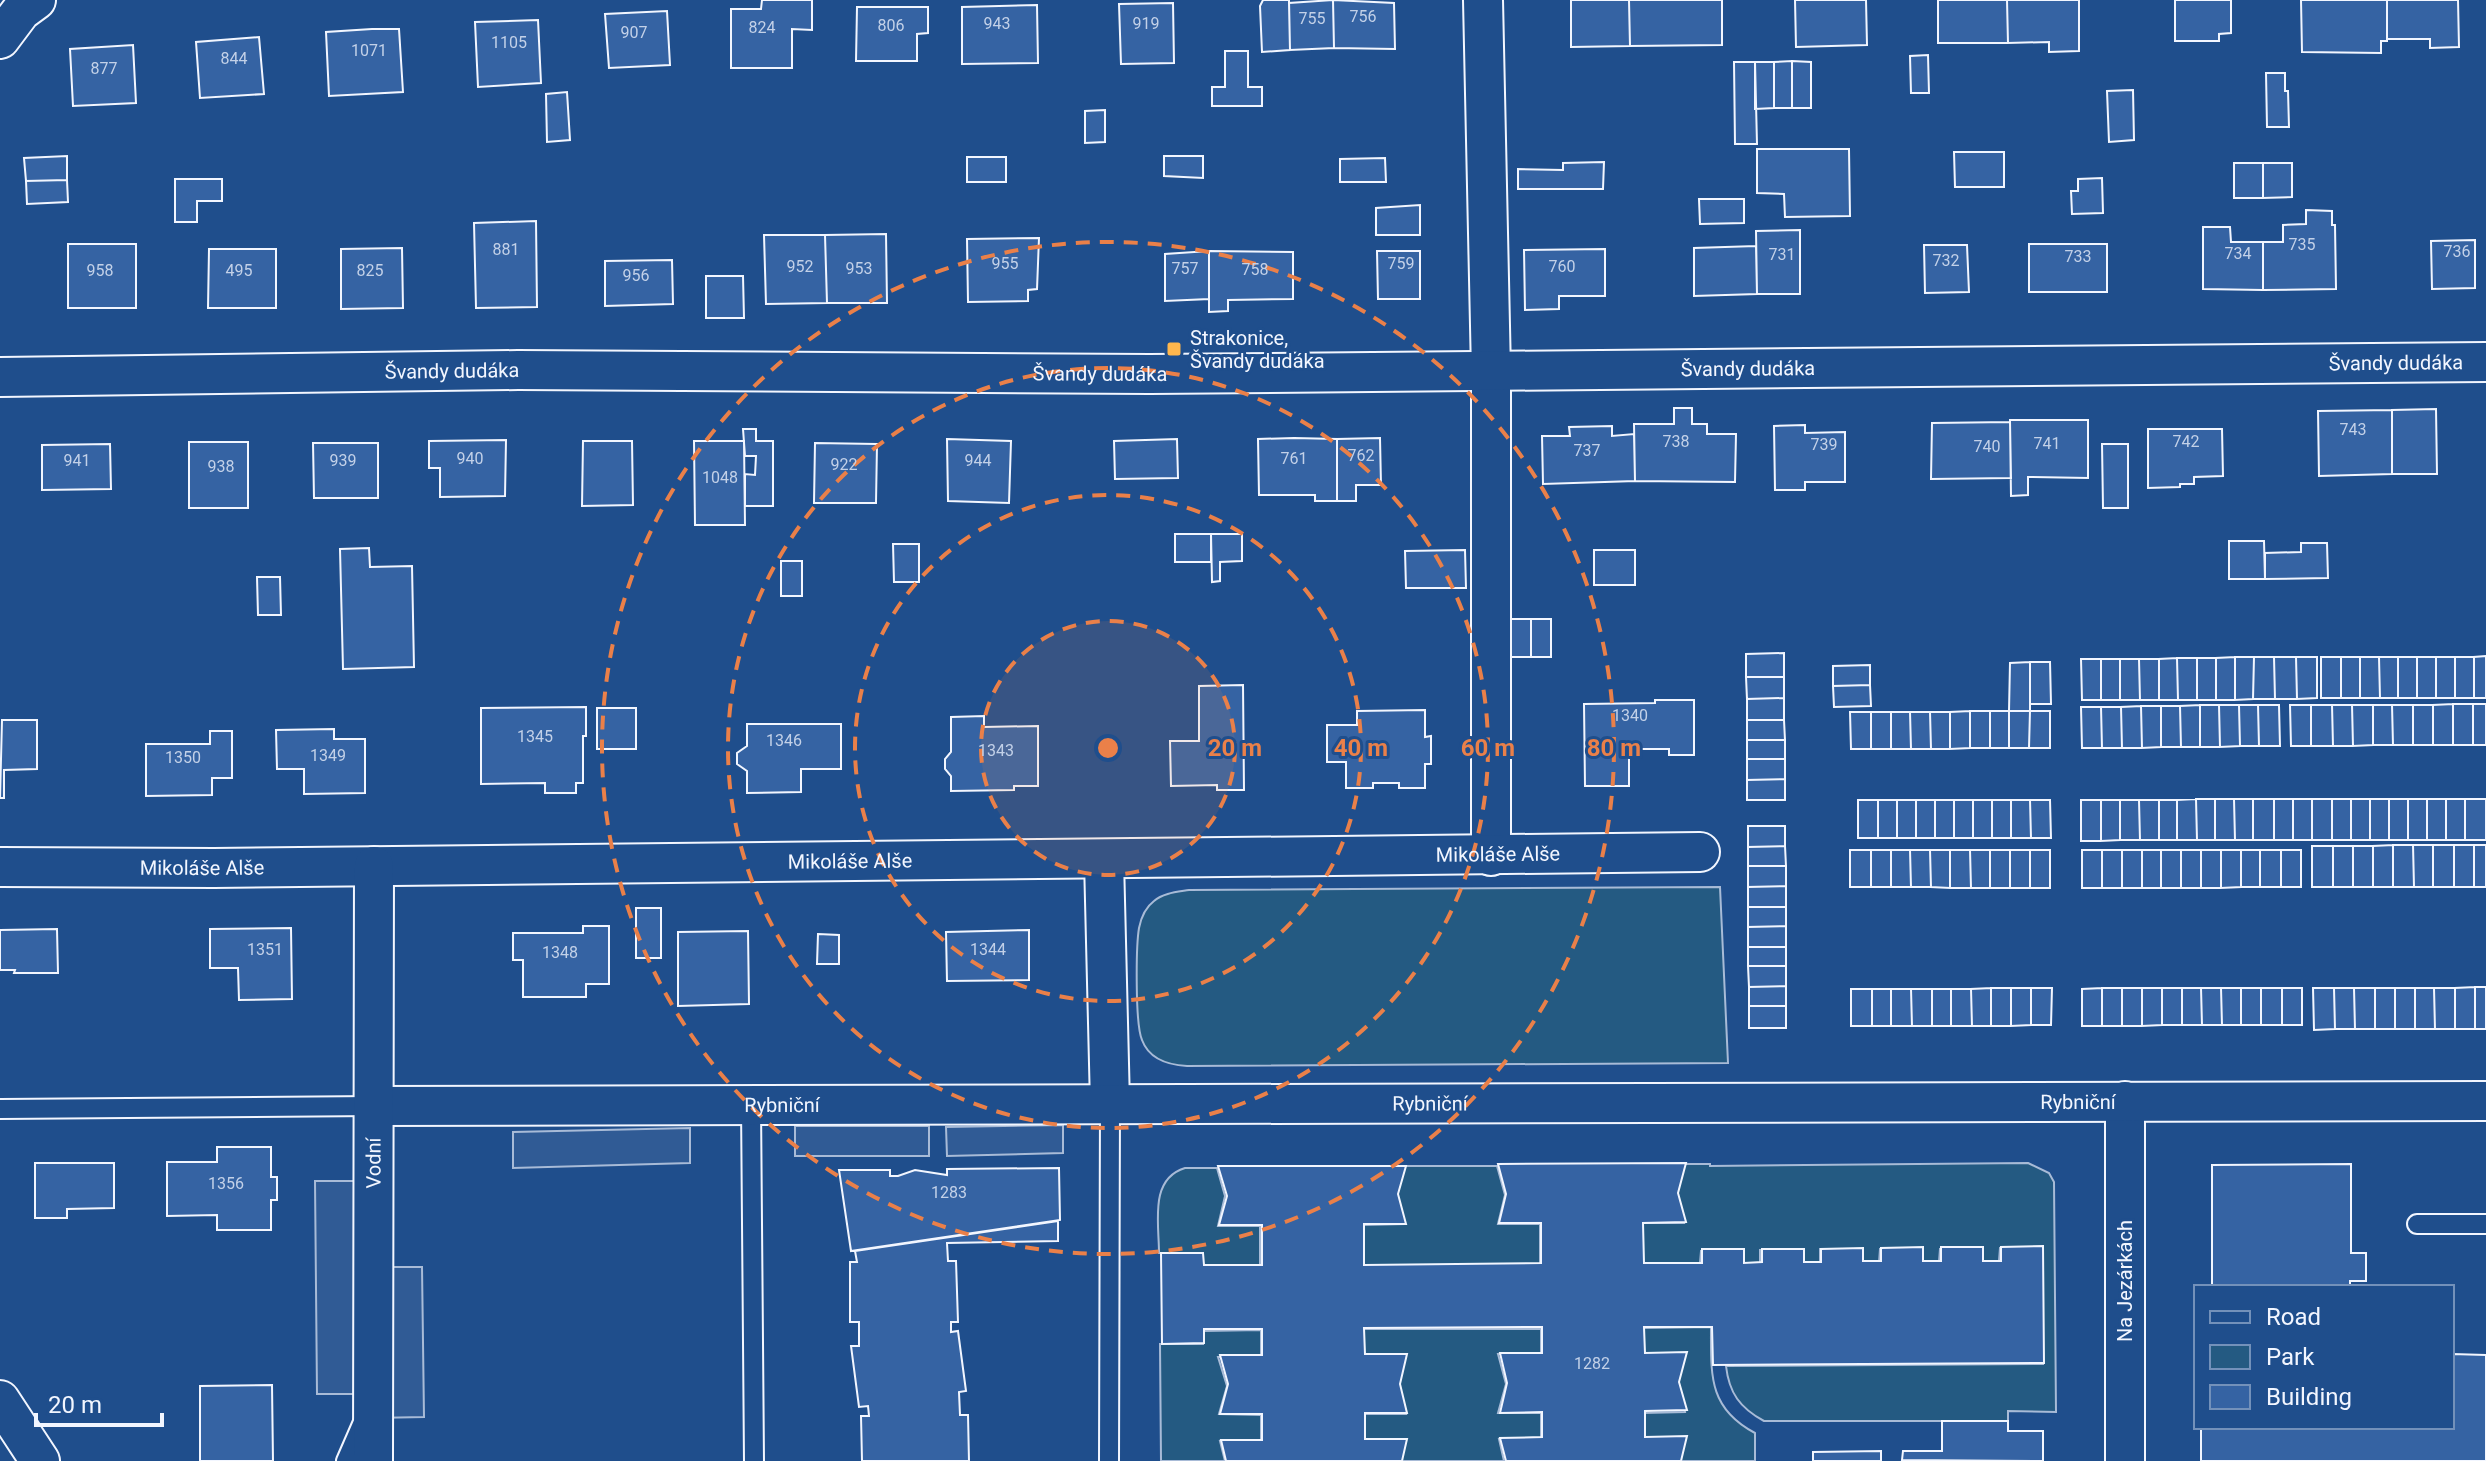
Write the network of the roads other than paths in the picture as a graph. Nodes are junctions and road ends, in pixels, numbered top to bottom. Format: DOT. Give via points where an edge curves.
graph roads {
  1 [pos="36,0"];
  2 [pos="1483,0"];
  3 [pos="0,39"];
  4 [pos="2486,362"];
  5 [pos="1491,372"];
  6 [pos="0,377"];
  7 [pos="1700,852"];
  8 [pos="1491,856"];
  9 [pos="1104,860"];
  10 [pos="374,866"];
  11 [pos="0,867"];
  12 [pos="2125,1101"];
  13 [pos="2486,1101"];
  14 [pos="751,1104"];
  15 [pos="1110,1104"];
  16 [pos="374,1106"];
  17 [pos="0,1109"];
  18 [pos="2417,1224"];
  19 [pos="2486,1224"];
  20 [pos="0,1400"];
  21 [pos="377,1432"];
  22 [pos="40,1461"];
  23 [pos="346,1461"];
  24 [pos="754,1461"];
  25 [pos="1109,1461"];
  26 [pos="2125,1461"];
  1 -- 3 [label="street"];
  2 -- 5 [label="street"];
  4 -- 5 [label="street, Švandy dudáka"];
  5 -- 6 [label="street, Švandy dudáka" via="503,370"];
  5 -- 8 [label="street"];
  7 -- 8 [label="street, Mikoláše Alše"];
  8 -- 9 [label="street, Mikoláše Alše"];
  9 -- 10 [label="street, Mikoláše Alše"];
  9 -- 15 [label="street"];
  10 -- 11 [label="street, Mikoláše Alše"];
  10 -- 16 [label="street, Vodní"];
  12 -- 13 [label="street, Rybniční"];
  12 -- 15 [label="street, Rybniční"];
  12 -- 26 [label="street, Na Jezárkách"];
  14 -- 15 [label="street, Rybniční"];
  14 -- 16 [label="street, Rybniční"];
  14 -- 24 [label="lane"];
  15 -- 25 [label="lane"];
  16 -- 17 [label="lane"];
  16 -- 21 [label="street, Vodní"];
  18 -- 19 [label="lane"];
  20 -- 22 [label="street"];
  21 -- 23 [label="lane"];
}
